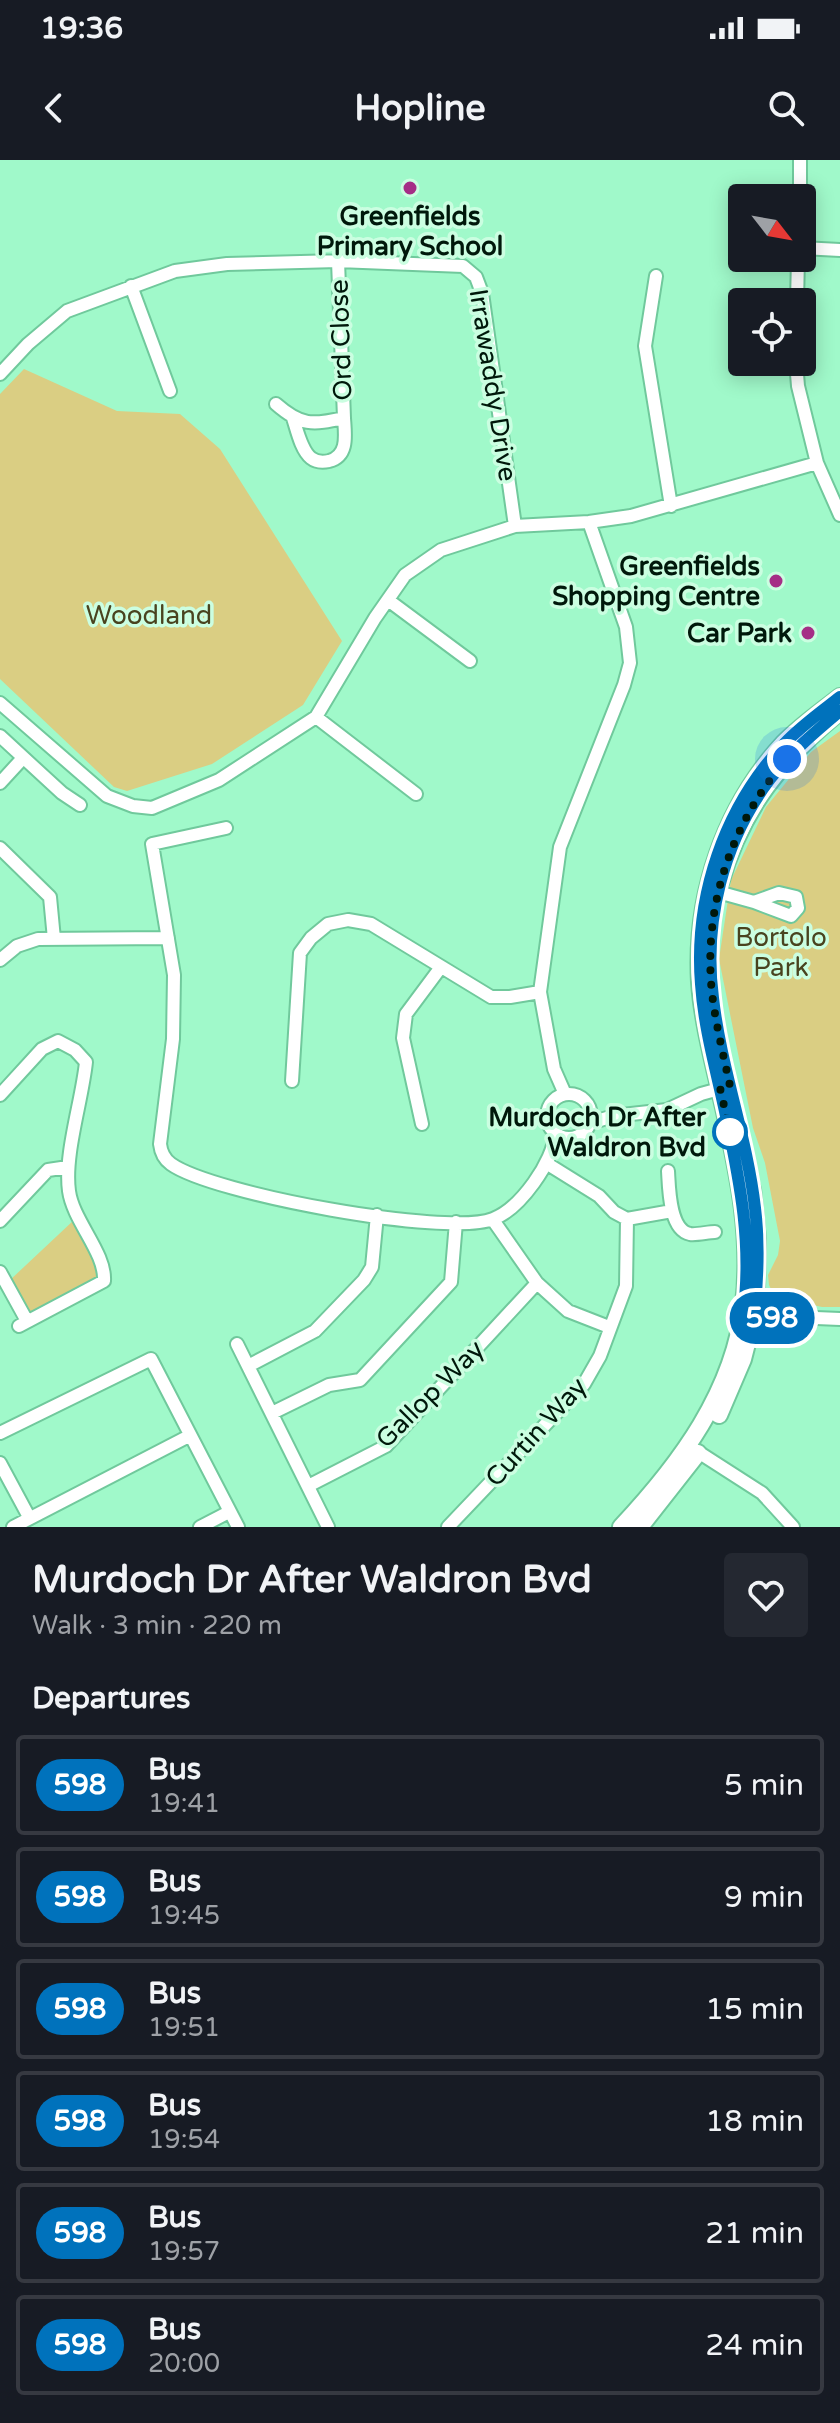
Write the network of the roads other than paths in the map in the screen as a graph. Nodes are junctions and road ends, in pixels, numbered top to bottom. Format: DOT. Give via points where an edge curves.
graph roads {
  1 [pos="800,160"];
  2 [pos="800,184"];
  3 [pos="816,249"];
  4 [pos="840,250"];
  5 [pos="338,261"];
  6 [pos="656,276"];
  7 [pos="131,286"];
  8 [pos="0,374"];
  9 [pos="797,376"];
  10 [pos="170,391"];
  11 [pos="276,404"];
  12 [pos="293,418"];
  13 [pos="344,418"];
  14 [pos="817,463"];
  15 [pos="671,506"];
  16 [pos="840,515"];
  17 [pos="589,522"];
  18 [pos="515,526"];
  19 [pos="388,600"];
  20 [pos="470,661"];
  21 [pos="840,697"];
  22 [pos="0,703"];
  23 [pos="840,711"];
  24 [pos="316,717"];
  25 [pos="0,736"];
  26 [pos="23,758"];
  27 [pos="0,783"];
  28 [pos="416,794"];
  29 [pos="80,805"];
  30 [pos="226,828"];
  31 [pos="0,848"];
  32 [pos="718,892"];
  33 [pos="754,902"];
  34 [pos="168,938"];
  35 [pos="54,939"];
  36 [pos="0,960"];
  37 [pos="441,967"];
  38 [pos="540,992"];
  39 [pos="292,1081"];
  40 [pos="725,1087"];
  41 [pos="565,1094"];
  42 [pos="0,1095"];
  43 [pos="591,1123"];
  44 [pos="422,1124"];
  45 [pos="555,1134"];
  46 [pos="546,1163"];
  47 [pos="68,1167"];
  48 [pos="668,1171"];
  49 [pos="672,1211"];
  50 [pos="377,1215"];
  51 [pos="627,1219"];
  52 [pos="493,1220"];
  53 [pos="0,1221"];
  54 [pos="456,1222"];
  55 [pos="715,1232"];
  56 [pos="0,1272"];
  57 [pos="537,1283"];
  58 [pos="749,1310"];
  59 [pos="840,1319"];
  60 [pos="609,1327"];
  61 [pos="237,1344"];
  62 [pos="248,1366"];
  63 [pos="272,1413"];
  64 [pos="0,1433"];
  65 [pos="189,1436"];
  66 [pos="694,1449"];
  67 [pos="0,1463"];
  68 [pos="308,1486"];
  69 [pos="229,1512"];
  70 [pos="29,1517"];
  71 [pos="13,1527"];
  72 [pos="200,1527"];
  73 [pos="238,1527"];
  74 [pos="328,1527"];
  75 [pos="448,1527"];
  76 [pos="621,1527"];
  77 [pos="640,1527"];
  78 [pos="793,1527"];
  1 -- 2 [label="street"];
  3 -- 4 [label="street"];
  5 -- 7 [label="street, Irrawaddy Drive" via="227,264 175,271"];
  5 -- 13 [label="street, Ord Close"];
  5 -- 18 [label="street, Irrawaddy Drive" via="446,263 463,266 476,277"];
  6 -- 15 [label="street" via="645,346"];
  7 -- 8 [label="street, Irrawaddy Drive" via="67,311"];
  7 -- 10 [label="street"];
  9 -- 14 [label="street"];
  11 -- 12 [label="street, Ord Close"];
  12 -- 13 [label="street, Ord Close" via="310,424"];
  12 -- 13 [label="street, Ord Close" via="304,449 312,459 325,462 338,458 344,447"];
  14 -- 15 [label="street"];
  14 -- 16 [label="street"];
  15 -- 17 [label="street"];
  17 -- 18 [label="street"];
  17 -- 38 [label="street" via="626,627 630,663 560,847"];
  18 -- 19 [label="street" via="441,550 405,575"];
  19 -- 20 [label="street"];
  19 -- 24 [label="street"];
  21 -- 40 [label="main road" via="785,743 756,778 712,871 702,923 700,982"];
  22 -- 24 [label="street" via="107,796 152,808 219,780"];
  23 -- 32 [label="main road" via="805,739 769,780 736,838"];
  24 -- 28 [label="street"];
  25 -- 26 [label="street"];
  26 -- 27 [label="street"];
  26 -- 29 [label="street"];
  30 -- 34 [label="street" via="152,844"];
  31 -- 35 [label="street" via="50,897"];
  32 -- 33 [label="street"];
  32 -- 40 [label="main road" via="711,929 711,982"];
  34 -- 35 [label="street"];
  34 -- 50 [label="street" via="174,975 173,1039 162,1155 191,1173 258,1195"];
  35 -- 36 [label="street" via="27,941"];
  37 -- 38 [label="street" via="491,997"];
  37 -- 39 [label="street" via="371,924 328,924 300,953"];
  37 -- 44 [label="street" via="406,1014 403,1038"];
  38 -- 41 [label="street" via="554,1069"];
  40 -- 43 [label="street" via="667,1110"];
  40 -- 58 [label="main road" via="755,1209 758,1262"];
  41 -- 43 [label="street" via="578,1095 588,1104"];
  41 -- 45 [label="street" via="552,1101 547,1114"];
  42 -- 47 [label="street" via="42,1049 58,1041 75,1050 86,1062"];
  43 -- 45 [label="street" via="576,1138"];
  45 -- 46 [label="street"];
  46 -- 51 [label="street"];
  46 -- 52 [label="street" via="521,1198"];
  47 -- 53 [label="street" via="48,1170"];
  47 -- 56 [label="street" via="69,1193 105,1270 104,1281 23,1324"];
  48 -- 49 [label="street"];
  49 -- 51 [label="street"];
  49 -- 55 [label="street" via="680,1229 689,1234"];
  50 -- 54 [label="street"];
  50 -- 62 [label="street" via="372,1267 364,1280 315,1331"];
  51 -- 60 [label="street, Curtin Way" via="626,1286"];
  52 -- 54 [label="street"];
  52 -- 57 [label="street"];
  54 -- 63 [label="street" via="451,1282 360,1380 329,1385"];
  57 -- 60 [label="street" via="568,1311"];
  57 -- 68 [label="street, Gallop Way" via="386,1446"];
  58 -- 59 [label="street" via="781,1309 791,1316"];
  58 -- 66 [label="main road"];
  60 -- 75 [label="street, Curtin Way" via="584,1384"];
  61 -- 62 [label="street"];
  62 -- 63 [label="street"];
  63 -- 68 [label="street"];
  64 -- 65 [label="street" via="151,1359"];
  65 -- 69 [label="street"];
  65 -- 70 [label="street"];
  66 -- 76 [label="main road"];
  66 -- 77 [label="main road"];
  66 -- 78 [label="street" via="762,1493"];
  67 -- 70 [label="street"];
  68 -- 74 [label="street"];
  69 -- 72 [label="street"];
  69 -- 73 [label="street"];
  70 -- 71 [label="street"];
}
